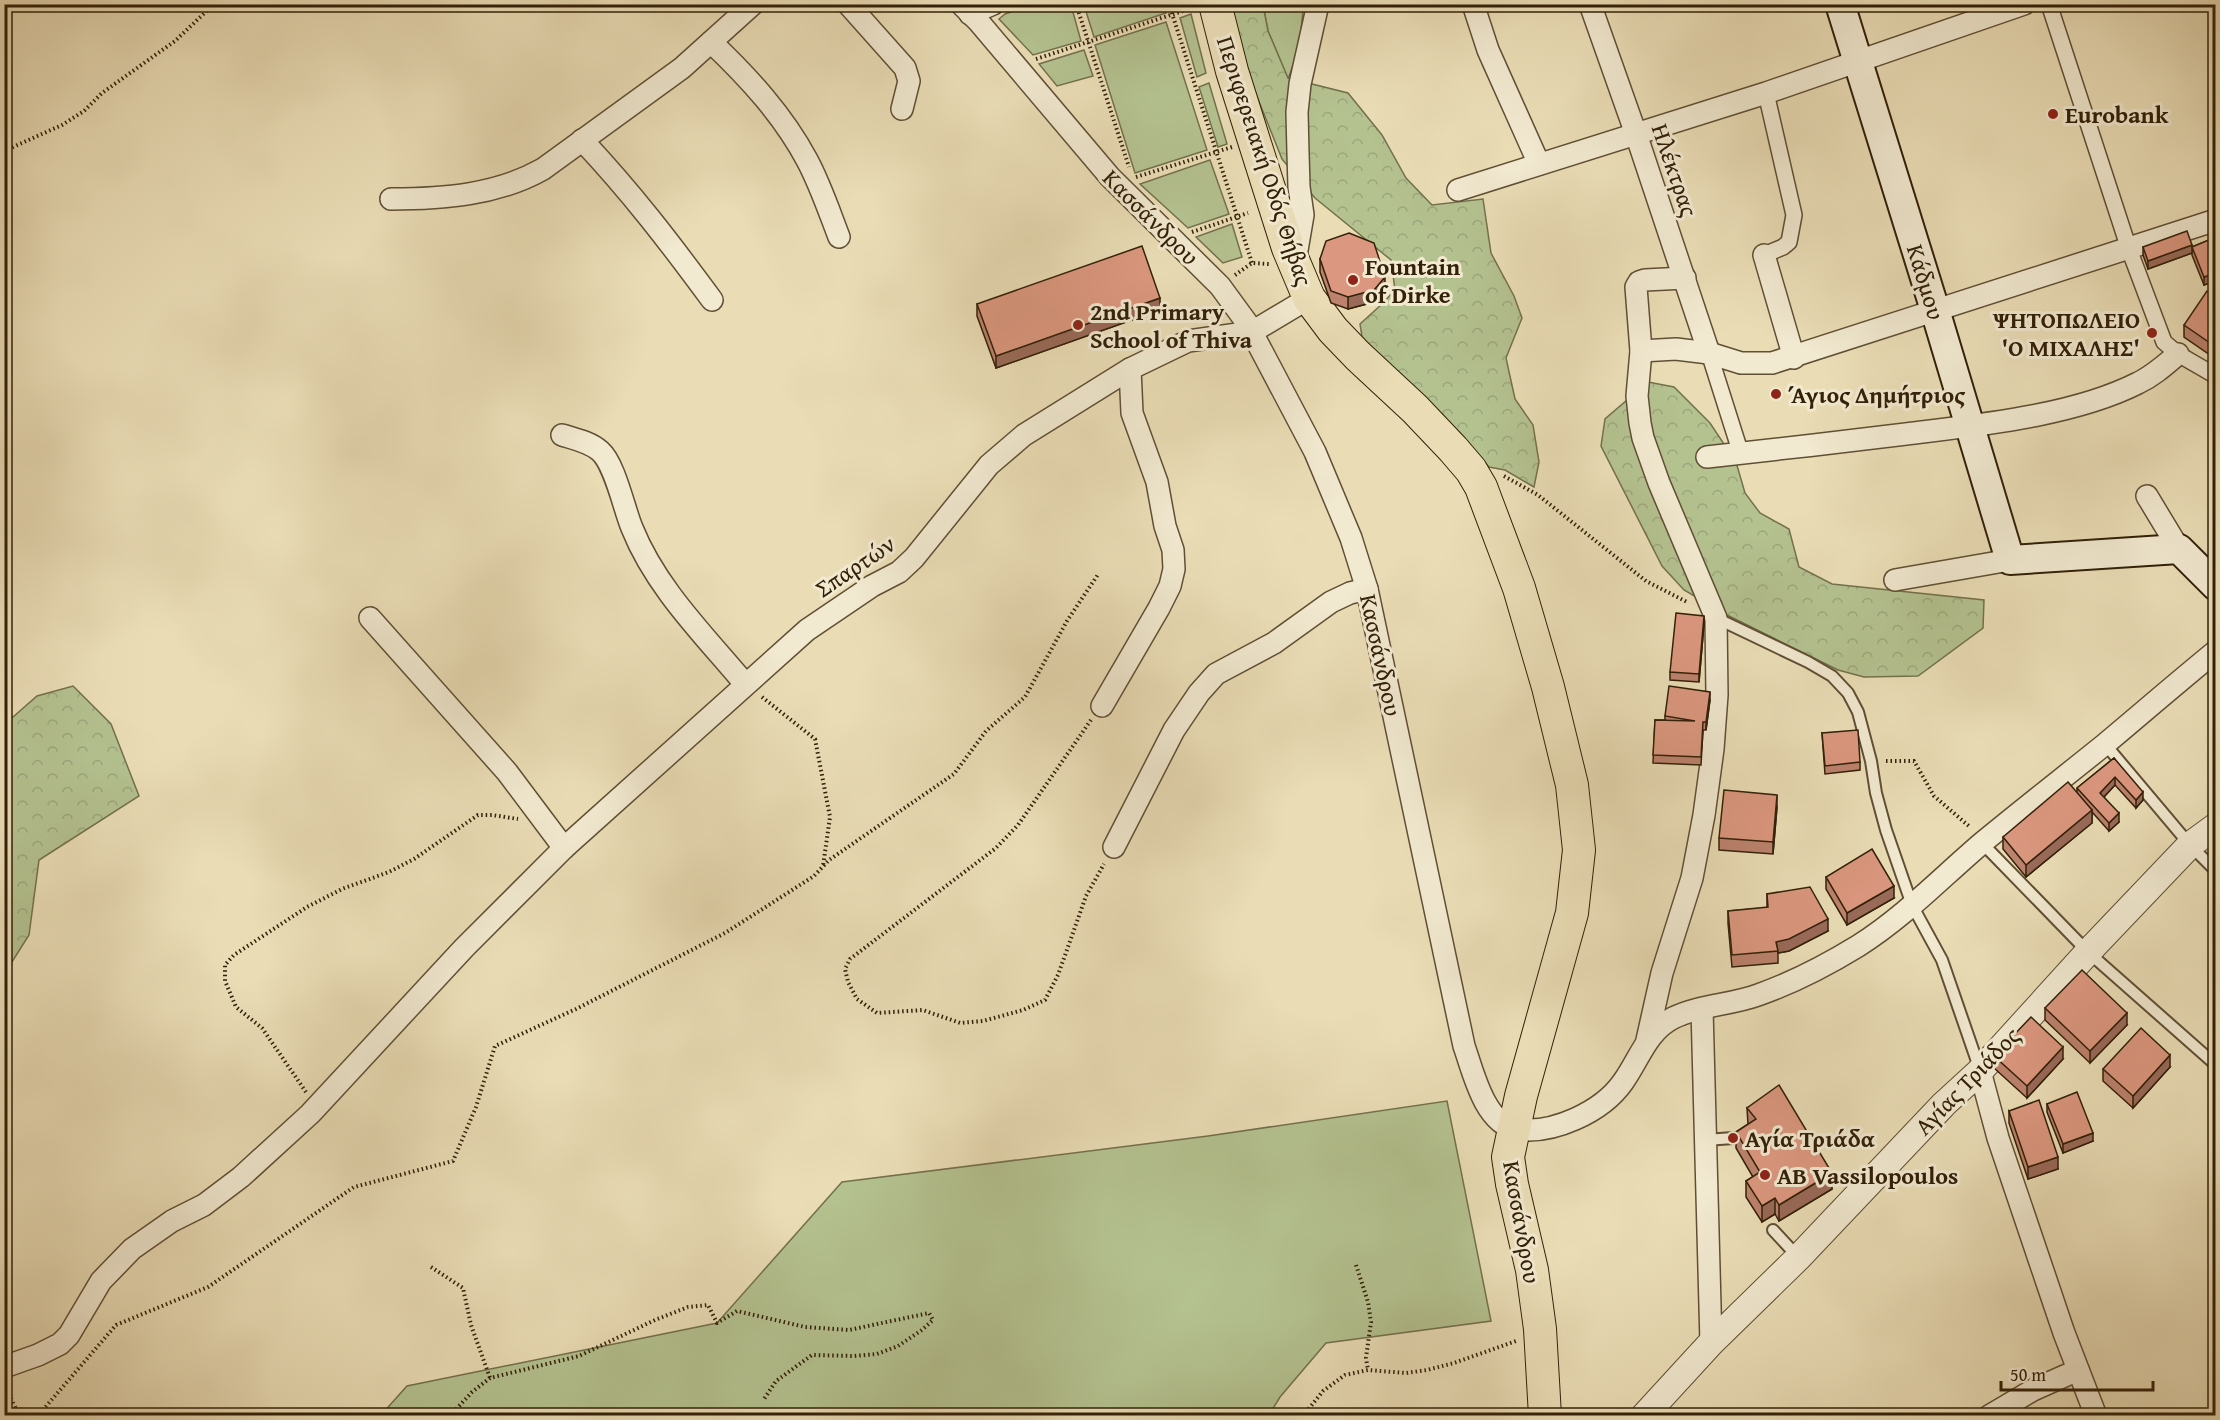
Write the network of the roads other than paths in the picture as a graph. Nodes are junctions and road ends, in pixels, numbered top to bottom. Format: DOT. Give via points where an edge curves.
graph roads {
  1 [pos="753,4"];
  2 [pos="848,4"];
  3 [pos="993,4"];
  4 [pos="1317,4"];
  5 [pos="1473,4"];
  6 [pos="1590,4"];
  7 [pos="1840,4"];
  8 [pos="2024,4"];
  9 [pos="2049,4"];
  10 [pos="1202,7"];
  11 [pos="965,9"];
  12 [pos="711,42"];
  13 [pos="1857,60"];
  14 [pos="1766,93"];
  15 [pos="902,110"];
  16 [pos="1636,134"];
  17 [pos="582,140"];
  18 [pos="1539,164"];
  19 [pos="1458,190"];
  20 [pos="391,199"];
  21 [pos="2216,220"];
  22 [pos="839,237"];
  23 [pos="2129,249"];
  24 [pos="1764,255"];
  25 [pos="1294,265"];
  26 [pos="1685,278"];
  27 [pos="1309,298"];
  28 [pos="712,300"];
  29 [pos="1935,310"];
  30 [pos="1252,332"];
  31 [pos="1641,351"];
  32 [pos="1709,353"];
  33 [pos="2178,354"];
  34 [pos="1794,358"];
  35 [pos="1130,369"];
  36 [pos="2216,376"];
  37 [pos="1969,426"];
  38 [pos="562,435"];
  39 [pos="1741,454"];
  40 [pos="1707,457"];
  41 [pos="2147,495"];
  42 [pos="2179,549"];
  43 [pos="2010,560"];
  44 [pos="1895,580"];
  45 [pos="2216,586"];
  46 [pos="1367,589"];
  47 [pos="370,618"];
  48 [pos="1716,618"];
  49 [pos="2216,651"];
  50 [pos="745,684"];
  51 [pos="1102,706"];
  52 [pos="2105,744"];
  53 [pos="2216,826"];
  54 [pos="1976,835"];
  55 [pos="2190,845"];
  56 [pos="1114,847"];
  57 [pos="564,848"];
  58 [pos="2216,871"];
  59 [pos="1912,905"];
  60 [pos="2088,952"];
  61 [pos="1702,1009"];
  62 [pos="1647,1040"];
  63 [pos="2216,1065"];
  64 [pos="1980,1071"];
  65 [pos="1513,1128"];
  66 [pos="1733,1138"];
  67 [pos="1706,1140"];
  68 [pos="1773,1230"];
  69 [pos="1798,1258"];
  70 [pos="1711,1344"];
  71 [pos="4,1367"];
  72 [pos="2078,1370"];
  73 [pos="1545,1416"];
  74 [pos="1644,1416"];
  75 [pos="1989,1416"];
  76 [pos="2096,1416"];
  1 -- 12 [label="street"];
  2 -- 15 [label="street" via="905,68 909,81"];
  3 -- 11 [label="street"];
  4 -- 25 [label="street" via="1297,112 1303,215"];
  5 -- 18 [label="street" via="1488,50"];
  6 -- 16 [label="street, Ηλέκτρας"];
  7 -- 13 [label="main road, Κάδμου"];
  8 -- 13 [label="street"];
  9 -- 23 [label="street"];
  10 -- 25 [label="main road, Περιφερειακή Οδός Θήβας" via="1232,71"];
  11 -- 30 [label="street, Κασσάνδρου" via="1110,177 1220,286"];
  12 -- 17 [label="street" via="682,68"];
  12 -- 22 [label="street" via="763,96 802,152"];
  13 -- 14 [label="street"];
  13 -- 29 [label="main road, Κάδμου"];
  14 -- 16 [label="street"];
  14 -- 24 [label="street" via="1794,215 1789,242"];
  16 -- 18 [label="street"];
  16 -- 26 [label="street, Ηλέκτρας"];
  17 -- 20 [label="street" via="522,181 481,192 430,199"];
  17 -- 28 [label="street" via="661,230"];
  18 -- 19 [label="street"];
  21 -- 23 [label="street"];
  23 -- 29 [label="street"];
  23 -- 33 [label="street" via="2164,342"];
  24 -- 34 [label="street"];
  25 -- 27 [label="main road, Περιφερειακή Οδός Θήβας"];
  26 -- 31 [label="street" via="1639,282 1635,290"];
  26 -- 32 [label="street, Ηλέκτρας"];
  27 -- 30 [label="street"];
  27 -- 65 [label="main road, Περιφερειακή Οδός Θήβας" via="1350,347 1471,470 1519,588 1548,687 1572,785 1579,850 1572,913"];
  29 -- 34 [label="street"];
  29 -- 37 [label="main road, Κάδμου"];
  30 -- 35 [label="street, Σπαρτών" via="1188,341"];
  30 -- 46 [label="street, Κασσάνδρου" via="1315,452 1351,538"];
  31 -- 32 [label="street" via="1676,349"];
  31 -- 48 [label="street" via="1637,396 1642,438"];
  32 -- 34 [label="street" via="1753,365"];
  32 -- 39 [label="street"];
  33 -- 36 [label="street"];
  33 -- 37 [label="street" via="2137,384 2110,394 2044,413"];
  35 -- 50 [label="street, Σπαρτών" via="1024,435 989,465 899,572 807,630"];
  35 -- 51 [label="street" via="1132,412 1157,482 1174,569 1159,608"];
  37 -- 39 [label="street"];
  37 -- 43 [label="main road, Κάδμου"];
  38 -- 50 [label="street" via="602,452 644,556 695,627"];
  39 -- 40 [label="street"];
  41 -- 42 [label="street"];
  42 -- 43 [label="main road"];
  42 -- 45 [label="main road"];
  43 -- 44 [label="street"];
  46 -- 56 [label="street" via="1331,602 1274,643 1216,674 1174,730"];
  46 -- 65 [label="street, Κασσάνδρου" via="1464,1046 1486,1106"];
  47 -- 57 [label="street" via="507,772"];
  48 -- 59 [label="lane" via="1808,662 1832,676 1848,693 1858,712 1886,830"];
  48 -- 62 [label="street" via="1718,695 1704,815 1692,878 1662,973"];
  49 -- 52 [label="street"];
  50 -- 57 [label="street, Σπαρτών"];
  52 -- 54 [label="street"];
  52 -- 55 [label="lane"];
  53 -- 55 [label="street, Αγίας Τριάδος"];
  54 -- 59 [label="street"];
  54 -- 60 [label="lane"];
  55 -- 58 [label="lane"];
  55 -- 60 [label="street, Αγίας Τριάδος"];
  57 -- 71 [label="street, Σπαρτών" via="464,948 318,1105 241,1177 132,1249 101,1281 60,1344"];
  59 -- 61 [label="street" via="1859,945 1815,970 1759,995"];
  59 -- 64 [label="lane" via="1942,960"];
  60 -- 63 [label="lane"];
  60 -- 64 [label="street, Αγίας Τριάδος"];
  61 -- 62 [label="street" via="1672,1018"];
  61 -- 67 [label="street"];
  62 -- 65 [label="street" via="1622,1084 1586,1112 1551,1129"];
  64 -- 69 [label="street, Αγίας Τριάδος"];
  64 -- 72 [label="street" via="1998,1138"];
  65 -- 73 [label="main road, Κασσάνδρου" via="1508,1157 1532,1270"];
  66 -- 67 [label="lane"];
  67 -- 70 [label="street"];
  68 -- 69 [label="lane"];
  69 -- 70 [label="street, Αγίας Τριάδος"];
  70 -- 74 [label="street, Αγίας Τριάδος"];
  72 -- 75 [label="street"];
  72 -- 76 [label="street"];
}
